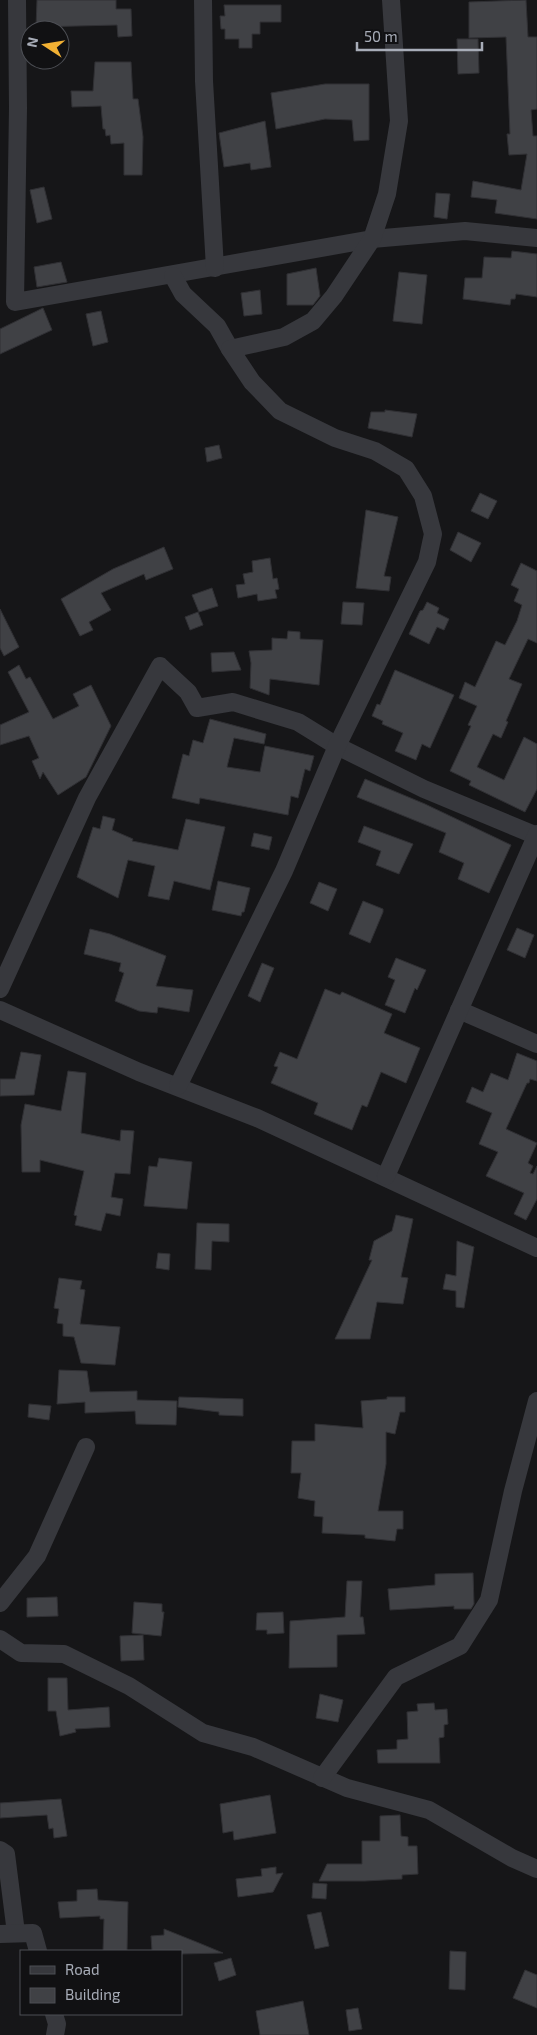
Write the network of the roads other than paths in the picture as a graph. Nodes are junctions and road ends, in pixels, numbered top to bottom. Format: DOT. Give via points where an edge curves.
graph roads {
  1 [pos="17,0"];
  2 [pos="203,0"];
  3 [pos="391,0"];
  4 [pos="537,238"];
  5 [pos="372,239"];
  6 [pos="215,268"];
  7 [pos="174,276"];
  8 [pos="7,303"];
  9 [pos="230,349"];
  10 [pos="337,746"];
  11 [pos="537,835"];
  12 [pos="0,989"];
  13 [pos="0,1010"];
  14 [pos="460,1010"];
  15 [pos="537,1044"];
  16 [pos="178,1086"];
  17 [pos="386,1176"];
  18 [pos="537,1248"];
  19 [pos="537,1401"];
  20 [pos="86,1448"];
  21 [pos="0,1604"];
  22 [pos="0,1639"];
  23 [pos="322,1778"];
  24 [pos="0,1850"];
  25 [pos="537,1869"];
  26 [pos="8,1933"];
  27 [pos="38,1950"];
  28 [pos="54,2015"];
  29 [pos="55,2035"];
  1 -- 8 [label="street" via="18,108"];
  2 -- 6 [label="street" via="204,81"];
  3 -- 5 [label="street" via="399,121 387,194"];
  4 -- 5 [label="street" via="465,230"];
  5 -- 6 [label="street"];
  5 -- 9 [label="street" via="313,322 284,337"];
  6 -- 7 [label="street"];
  7 -- 8 [label="street"];
  7 -- 9 [label="street" via="183,294 217,326"];
  9 -- 10 [label="street" via="252,382 280,411 335,438 375,451 406,469 423,496 433,534 427,562"];
  10 -- 11 [label="street" via="424,789"];
  10 -- 12 [label="street" via="298,722 233,702 197,708 188,692 160,666 88,798"];
  10 -- 16 [label="street" via="284,871"];
  11 -- 14 [label="street"];
  13 -- 16 [label="street"];
  14 -- 15 [label="street"];
  14 -- 17 [label="street"];
  16 -- 17 [label="street"];
  17 -- 18 [label="street"];
  19 -- 23 [label="street" via="512,1491 489,1600 460,1646 396,1677"];
  20 -- 21 [label="street" via="37,1556"];
  22 -- 23 [label="street" via="21,1653 64,1654 129,1686 203,1733 253,1746"];
  23 -- 25 [label="street" via="429,1810"];
  24 -- 26 [label="street" via="6,1854"];
  26 -- 27 [label="street" via="33,1933"];
  28 -- 29 [label="street"];
}
